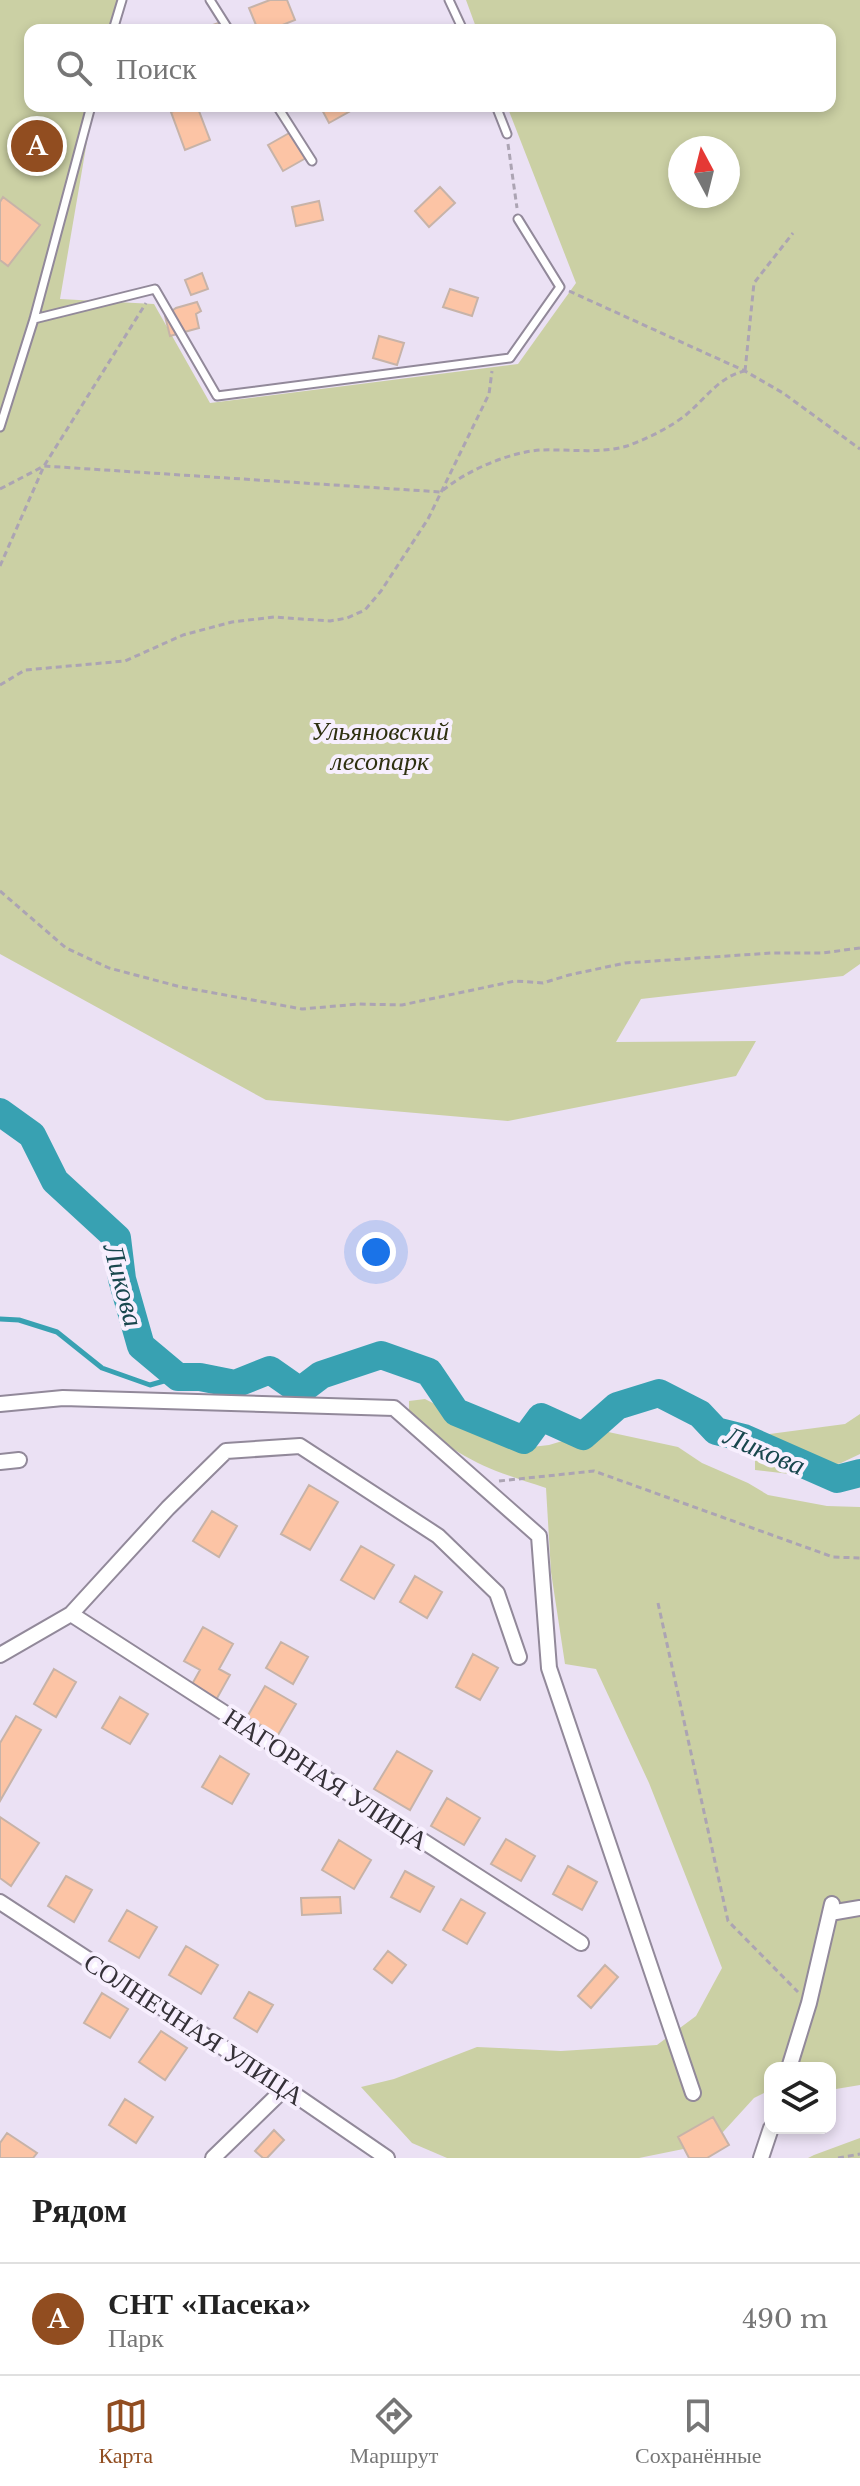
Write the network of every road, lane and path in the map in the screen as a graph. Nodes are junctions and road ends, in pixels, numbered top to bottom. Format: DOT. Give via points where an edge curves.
graph roads {
  1 [pos="122,0"];
  2 [pos="210,0"];
  3 [pos="449,0"];
  4 [pos="115,24"];
  5 [pos="225,24"];
  6 [pos="460,24"];
  7 [pos="89,112"];
  8 [pos="281,112"];
  9 [pos="498,112"];
  10 [pos="507,134"];
  11 [pos="312,161"];
  12 [pos="518,219"];
  13 [pos="793,233"];
  14 [pos="560,287"];
  15 [pos="155,289"];
  16 [pos="34,319"];
  17 [pos="494,360"];
  18 [pos="745,371"];
  19 [pos="0,427"];
  20 [pos="860,449"];
  21 [pos="44,466"];
  22 [pos="0,489"];
  23 [pos="441,492"];
  24 [pos="0,566"];
  25 [pos="0,685"];
  26 [pos="0,891"];
  27 [pos="860,948"];
  28 [pos="0,1404"];
  29 [pos="19,1460"];
  30 [pos="0,1462"];
  31 [pos="479,1483"];
  32 [pos="860,1558"];
  33 [pos="658,1603"];
  34 [pos="71,1614"];
  35 [pos="0,1655"];
  36 [pos="519,1657"];
  37 [pos="0,1902"];
  38 [pos="860,1908"];
  39 [pos="581,1943"];
  40 [pos="809,2003"];
  41 [pos="791,2062"];
  42 [pos="285,2088"];
  43 [pos="693,2093"];
  44 [pos="769,2134"];
  45 [pos="860,2154"];
  46 [pos="213,2158"];
  47 [pos="387,2158"];
  48 [pos="761,2158"];
  49 [pos="838,2158"];
  1 -- 4 [label="lane"];
  2 -- 5 [label="lane"];
  3 -- 6 [label="lane"];
  7 -- 16 [label="lane"];
  8 -- 11 [label="lane"];
  9 -- 10 [label="lane"];
  10 -- 12 [label="path"];
  12 -- 14 [label="lane"];
  13 -- 18 [label="path" via="754,283"];
  14 -- 17 [label="lane" via="510,358"];
  14 -- 18 [label="path"];
  15 -- 16 [label="lane"];
  15 -- 17 [label="lane" via="217,396"];
  15 -- 21 [label="path"];
  16 -- 19 [label="lane"];
  17 -- 23 [label="path" via="489,394"];
  18 -- 20 [label="path"];
  18 -- 23 [label="path" via="729,374 684,416 626,446 538,450 484,465"];
  21 -- 22 [label="path"];
  21 -- 23 [label="path"];
  21 -- 24 [label="path"];
  23 -- 25 [label="path" via="381,591 365,610 347,618 232,622 183,635 125,661 25,670"];
  26 -- 27 [label="path" via="66,948 109,968 302,1009 402,1005 515,981 543,983 625,963"];
  28 -- 31 [label="street" via="63,1398 394,1408"];
  29 -- 30 [label="street"];
  31 -- 32 [label="path" via="594,1471 833,1557"];
  31 -- 43 [label="street" via="539,1536 549,1668"];
  33 -- 40 [label="path" via="728,1921"];
  34 -- 35 [label="street"];
  34 -- 36 [label="street" via="226,1451 300,1446 438,1536 497,1593"];
  34 -- 39 [label="street, НАГОРНАЯ УЛИЦА"];
  37 -- 42 [label="street, СОЛНЕЧНАЯ УЛИЦА"];
  38 -- 40 [label="street" via="831,1908"];
  40 -- 41 [label="street"];
  42 -- 46 [label="street"];
  42 -- 47 [label="street, СОЛНЕЧНАЯ УЛИЦА"];
  44 -- 48 [label="street"];
  45 -- 49 [label="path"];
}
